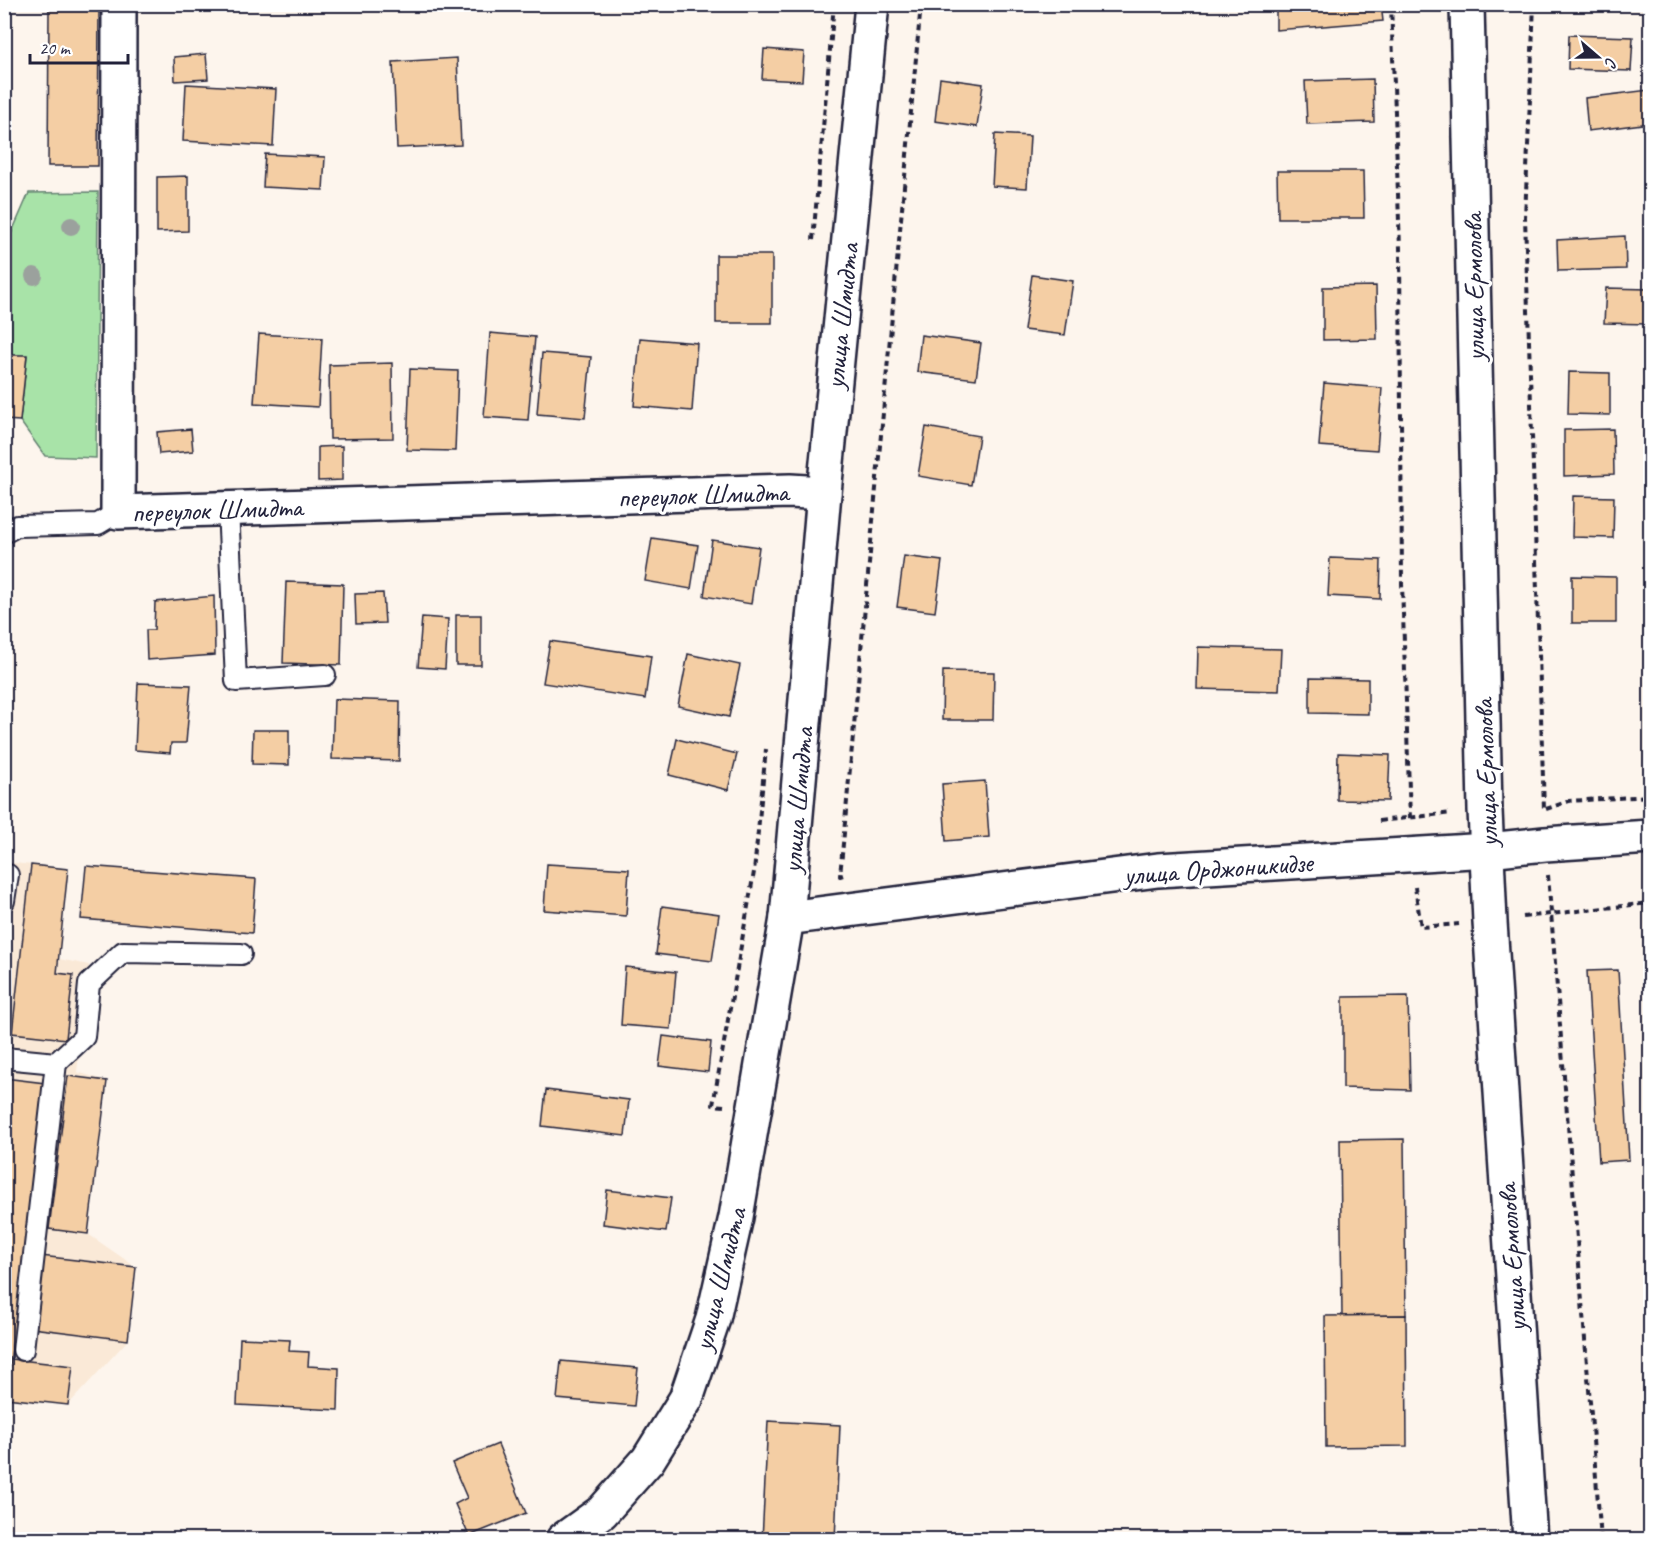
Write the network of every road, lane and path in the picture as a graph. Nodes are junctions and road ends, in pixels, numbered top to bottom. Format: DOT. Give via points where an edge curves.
graph roads {
  1 [pos="119,4"];
  2 [pos="834,4"];
  3 [pos="872,4"];
  4 [pos="921,4"];
  5 [pos="1390,4"];
  6 [pos="1467,4"];
  7 [pos="1534,4"];
  8 [pos="813,242"];
  9 [pos="824,493"];
  10 [pos="228,508"];
  11 [pos="118,512"];
  12 [pos="4,533"];
  13 [pos="325,675"];
  14 [pos="766,741"];
  15 [pos="1650,796"];
  16 [pos="1544,810"];
  17 [pos="1374,821"];
  18 [pos="1650,837"];
  19 [pos="1545,844"];
  20 [pos="1488,850"];
  21 [pos="852,874"];
  22 [pos="8,875"];
  23 [pos="4,901"];
  24 [pos="1650,903"];
  25 [pos="1551,913"];
  26 [pos="787,918"];
  27 [pos="1490,922"];
  28 [pos="1421,927"];
  29 [pos="241,954"];
  30 [pos="4,1058"];
  31 [pos="56,1064"];
  32 [pos="755,1107"];
  33 [pos="22,1350"];
  34 [pos="563,1539"];
  35 [pos="1530,1539"];
  36 [pos="1601,1539"];
  1 -- 11 [label="street, переулок Шмидта"];
  2 -- 8 [label="path"];
  3 -- 9 [label="street, улица Шмидта"];
  4 -- 21 [label="path" via="840,876"];
  5 -- 17 [label="path" via="1400,248 1402,584 1410,818"];
  6 -- 20 [label="street, улица Ермолова"];
  7 -- 16 [label="path" via="1525,217"];
  9 -- 10 [label="street, переулок Шмидта" via="790,490"];
  9 -- 26 [label="street, улица Шмидта"];
  10 -- 11 [label="street, переулок Шмидта"];
  10 -- 13 [label="lane" via="236,681"];
  11 -- 12 [label="lane" via="98,524 17,526"];
  14 -- 32 [label="path" via="754,872 713,1105"];
  15 -- 16 [label="path" via="1569,801"];
  16 -- 19 [label="path"];
  18 -- 19 [label="street, улица Орджоникидзе"];
  19 -- 20 [label="street, улица Орджоникидзе"];
  19 -- 25 [label="path"];
  20 -- 26 [label="street, улица Орджоникидзе" via="1158,870"];
  20 -- 27 [label="street, улица Ермолова"];
  22 -- 23 [label="lane"];
  24 -- 25 [label="path"];
  25 -- 27 [label="path"];
  25 -- 36 [label="path"];
  26 -- 32 [label="street, улица Шмидта"];
  27 -- 28 [label="path"];
  27 -- 35 [label="street, улица Ермолова"];
  29 -- 31 [label="lane" via="123,952 89,984 84,1037"];
  30 -- 31 [label="lane"];
  31 -- 33 [label="lane"];
  32 -- 34 [label="street, улица Шмидта" via="713,1319 686,1399 648,1460 602,1512"];
}
